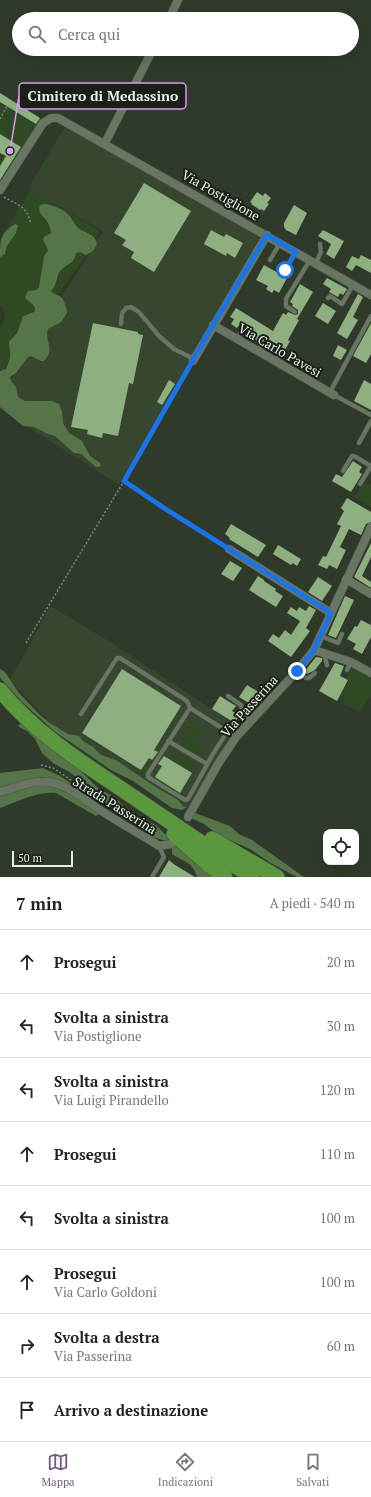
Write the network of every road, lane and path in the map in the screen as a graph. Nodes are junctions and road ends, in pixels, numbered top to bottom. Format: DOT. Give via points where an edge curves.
graph roads {
  1 [pos="178,0"];
  2 [pos="172,12"];
  3 [pos="149,56"];
  4 [pos="7,106"];
  5 [pos="0,119"];
  6 [pos="105,143"];
  7 [pos="0,190"];
  8 [pos="0,194"];
  9 [pos="30,222"];
  10 [pos="267,235"];
  11 [pos="280,243"];
  12 [pos="320,244"];
  13 [pos="296,252"];
  14 [pos="270,260"];
  15 [pos="313,261"];
  16 [pos="285,270"];
  17 [pos="354,285"];
  18 [pos="371,295"];
  19 [pos="328,298"];
  20 [pos="295,312"];
  21 [pos="371,316"];
  22 [pos="121,324"];
  23 [pos="213,325"];
  24 [pos="244,327"];
  25 [pos="237,339"];
  26 [pos="264,340"];
  27 [pos="258,351"];
  28 [pos="282,352"];
  29 [pos="193,360"];
  30 [pos="276,361"];
  31 [pos="332,394"];
  32 [pos="371,415"];
  33 [pos="371,421"];
  34 [pos="359,443"];
  35 [pos="371,466"];
  36 [pos="342,471"];
  37 [pos="124,481"];
  38 [pos="360,484"];
  39 [pos="369,535"];
  40 [pos="229,549"];
  41 [pos="346,579"];
  42 [pos="371,594"];
  43 [pos="331,613"];
  44 [pos="342,634"];
  45 [pos="321,636"];
  46 [pos="26,643"];
  47 [pos="314,650"];
  48 [pos="324,653"];
  49 [pos="351,662"];
  50 [pos="328,665"];
  51 [pos="347,670"];
  52 [pos="297,671"];
  53 [pos="315,673"];
  54 [pos="371,673"];
  55 [pos="0,690"];
  56 [pos="228,696"];
  57 [pos="190,708"];
  58 [pos="81,714"];
  59 [pos="250,720"];
  60 [pos="227,732"];
  61 [pos="236,737"];
  62 [pos="168,741"];
  63 [pos="207,764"];
  64 [pos="0,792"];
  65 [pos="188,817"];
  66 [pos="166,819"];
  67 [pos="171,844"];
  68 [pos="159,846"];
  69 [pos="152,877"];
  70 [pos="224,877"];
  71 [pos="252,877"];
  72 [pos="277,877"];
  1 -- 2 [label="street"];
  3 -- 6 [label="street"];
  4 -- 5 [label="path"];
  6 -- 7 [label="street, Via Postiglione" via="58,118 51,118 43,123"];
  6 -- 10 [label="street, Via Postiglione"];
  8 -- 9 [label="path" via="26,210"];
  10 -- 11 [label="street, Via Postiglione"];
  10 -- 23 [label="street"];
  11 -- 13 [label="street, Via Postiglione"];
  11 -- 14 [label="lane"];
  12 -- 15 [label="lane" via="321,252"];
  13 -- 15 [label="street, Via Postiglione"];
  13 -- 16 [label="lane"];
  15 -- 17 [label="street, Via Postiglione"];
  15 -- 20 [label="lane" via="286,299 286,306"];
  17 -- 18 [label="street, Via Postiglione"];
  17 -- 19 [label="lane" via="342,304 330,296"];
  21 -- 31 [label="lane"];
  22 -- 29 [label="lane" via="122,313 131,307 139,312 174,349"];
  23 -- 25 [label="street, Via Carlo Pavesi"];
  23 -- 29 [label="street"];
  24 -- 25 [label="lane"];
  25 -- 27 [label="street, Via Carlo Pavesi"];
  26 -- 27 [label="lane"];
  27 -- 30 [label="street, Via Carlo Pavesi"];
  28 -- 30 [label="lane"];
  29 -- 37 [label="path"];
  30 -- 31 [label="street, Via Carlo Pavesi"];
  31 -- 32 [label="lane"];
  33 -- 34 [label="lane"];
  35 -- 36 [label="lane" via="352,456"];
  35 -- 38 [label="lane"];
  37 -- 40 [label="path"];
  37 -- 46 [label="path"];
  39 -- 41 [label="street, Via Passerina"];
  40 -- 43 [label="street"];
  41 -- 42 [label="street"];
  41 -- 43 [label="street, Via Passerina"];
  43 -- 45 [label="street, Via Passerina"];
  44 -- 45 [label="lane" via="338,643"];
  45 -- 47 [label="street, Via Passerina"];
  47 -- 48 [label="street"];
  47 -- 52 [label="street, Via Passerina"];
  48 -- 49 [label="street"];
  48 -- 50 [label="lane"];
  49 -- 51 [label="lane"];
  49 -- 54 [label="street"];
  52 -- 53 [label="lane" via="306,678"];
  52 -- 59 [label="street, Via Passerina"];
  55 -- 66 [label="highway" via="48,737"];
  56 -- 59 [label="lane" via="241,705 243,713"];
  57 -- 58 [label="lane" via="187,701 117,658"];
  57 -- 60 [label="lane"];
  57 -- 62 [label="lane"];
  59 -- 61 [label="street, Via Passerina"];
  60 -- 61 [label="lane"];
  60 -- 63 [label="lane"];
  61 -- 65 [label="street, Via Passerina"];
  62 -- 63 [label="lane"];
  62 -- 63 [label="lane" via="148,777 185,800 188,799"];
  64 -- 68 [label="street, Strada Passerina" via="36,782 62,786"];
  66 -- 70 [label="highway" via="171,830"];
  66 -- 71 [label="highway"];
  66 -- 72 [label="highway" via="176,817"];
  67 -- 68 [label="street, Strada Passerina"];
  68 -- 69 [label="lane" via="164,857"];
}
